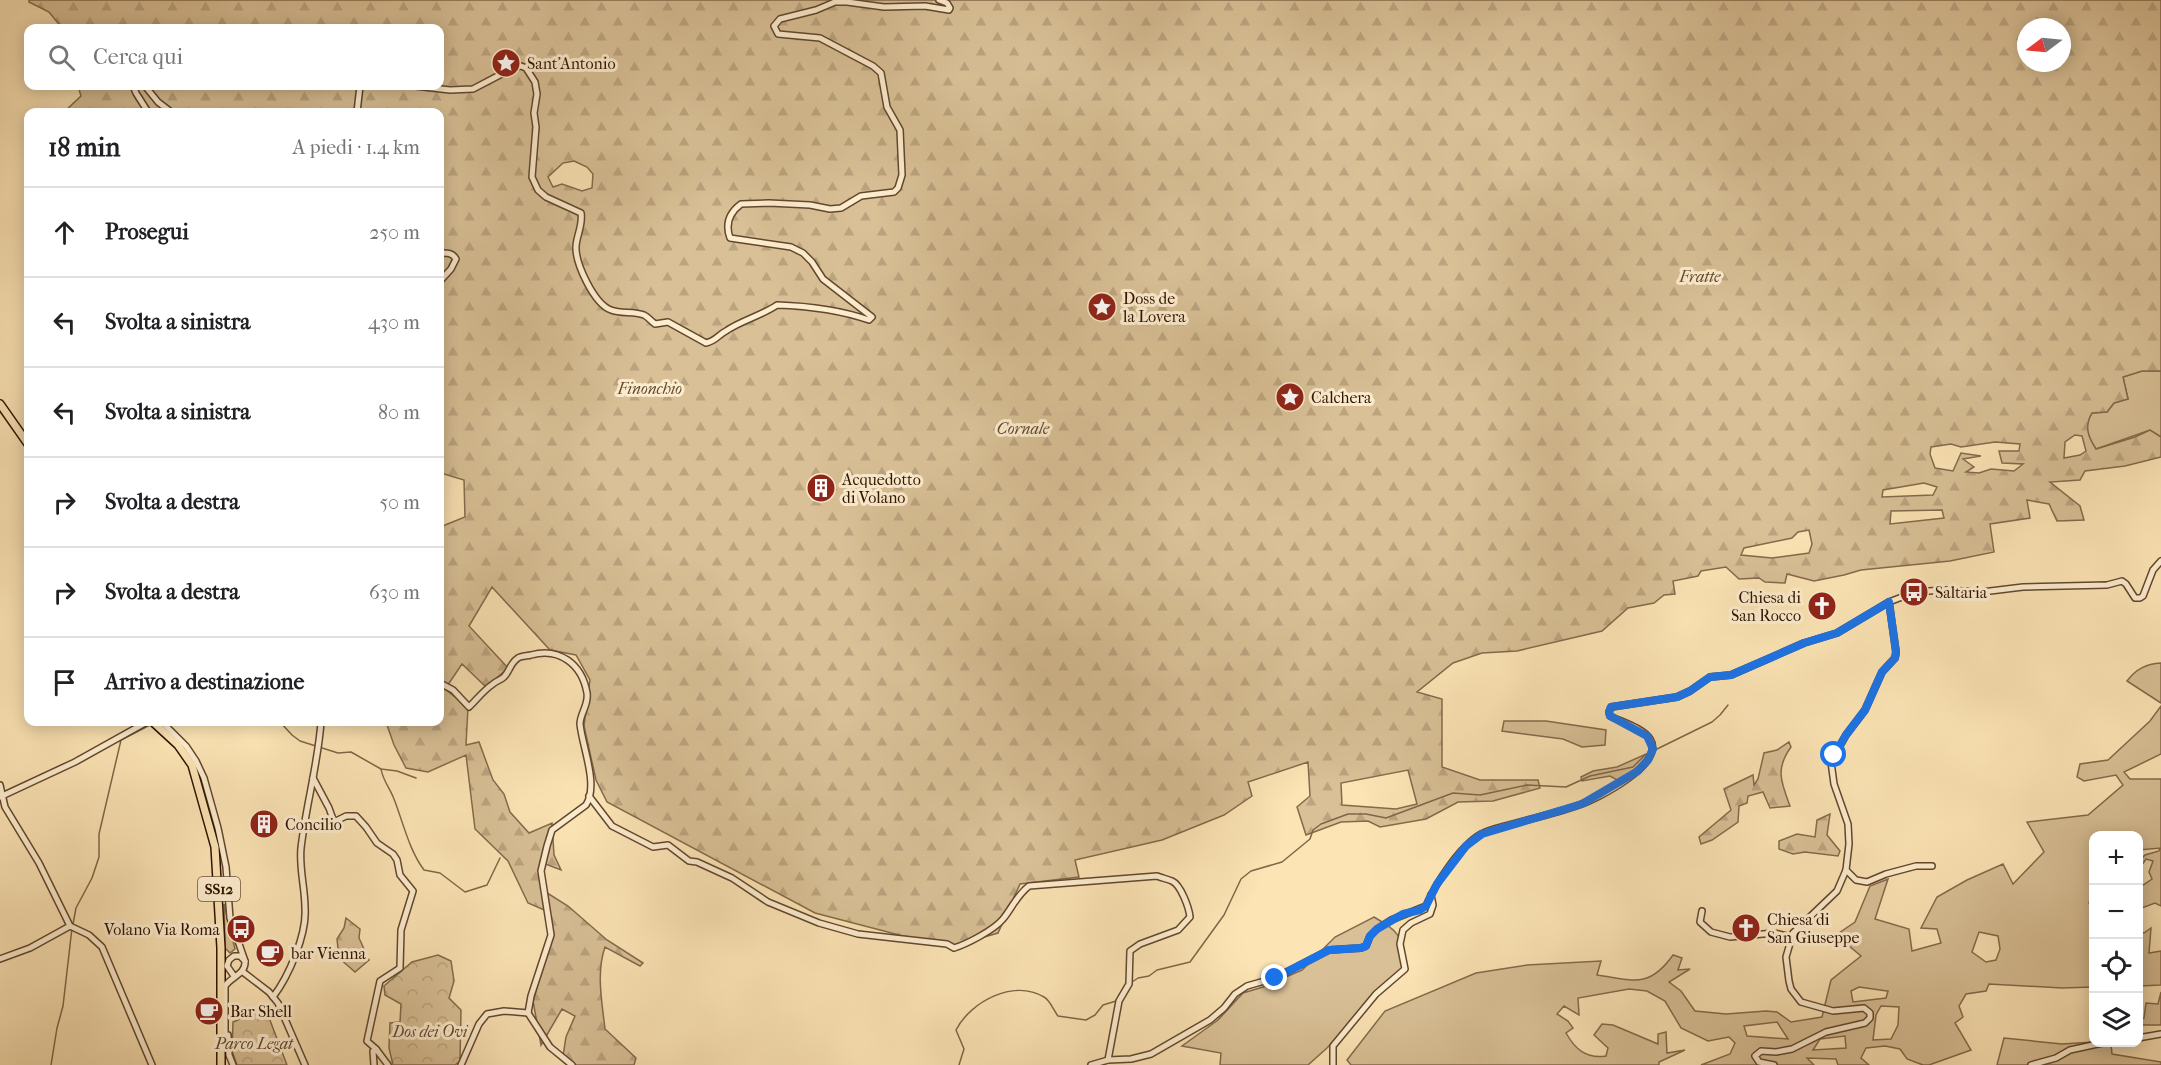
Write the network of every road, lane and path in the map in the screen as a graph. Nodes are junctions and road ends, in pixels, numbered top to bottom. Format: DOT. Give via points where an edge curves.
graph roads {
  1 [pos="939,0"];
  2 [pos="444,89"];
  3 [pos="134,90"];
  4 [pos="148,90"];
  5 [pos="360,90"];
  6 [pos="145,108"];
  7 [pos="166,108"];
  8 [pos="357,108"];
  9 [pos="444,253"];
  10 [pos="444,277"];
  11 [pos="0,404"];
  12 [pos="24,437"];
  13 [pos="2161,561"];
  14 [pos="1886,602"];
  15 [pos="444,685"];
  16 [pos="142,726"];
  17 [pos="154,726"];
  18 [pos="166,726"];
  19 [pos="321,726"];
  20 [pos="313,778"];
  21 [pos="0,785"];
  22 [pos="2,796"];
  23 [pos="590,796"];
  24 [pos="0,802"];
  25 [pos="5,807"];
  26 [pos="1932,866"];
  27 [pos="1846,870"];
  28 [pos="1431,895"];
  29 [pos="1702,911"];
  30 [pos="70,926"];
  31 [pos="1791,937"];
  32 [pos="239,945"];
  33 [pos="221,948"];
  34 [pos="233,956"];
  35 [pos="0,959"];
  36 [pos="245,961"];
  37 [pos="243,972"];
  38 [pos="234,976"];
  39 [pos="273,997"];
  40 [pos="225,1005"];
  41 [pos="528,1013"];
  42 [pos="2161,1034"];
  43 [pos="2143,1037"];
  44 [pos="2089,1046"];
  45 [pos="220,1047"];
  46 [pos="376,1048"];
  47 [pos="1108,1060"];
  48 [pos="219,1063"];
  49 [pos="461,1064"];
  50 [pos="153,1065"];
  51 [pos="233,1065"];
  52 [pos="305,1065"];
  53 [pos="374,1065"];
  54 [pos="388,1065"];
  55 [pos="572,1065"];
  56 [pos="1091,1065"];
  57 [pos="1333,1065"];
  58 [pos="1774,1065"];
  59 [pos="2031,1065"];
  1 -- 2 [label="street" via="950,8 835,2 780,20 774,26 778,34 820,38 881,73 887,107 900,130 902,175 894,192 861,196 841,208 741,204 730,216 727,227 730,238 784,245 803,253 823,279 872,317 869,321 777,305 706,343 668,322 655,324 646,316 602,306 577,255 581,213 546,197 532,177 537,94 526,68 515,67 473,89"];
  3 -- 6 [label="street"];
  4 -- 7 [label="street"];
  5 -- 8 [label="street"];
  9 -- 10 [label="street" via="456,259"];
  11 -- 12 [label="main road"];
  13 -- 14 [label="street" via="2152,570 2140,598 2135,598 2122,581 1982,592 1915,592"];
  14 -- 27 [label="street" via="1895,658 1882,672 1865,710 1831,762 1848,824"];
  14 -- 28 [label="street" via="1837,633 1731,675 1710,677 1677,697 1611,707 1610,716 1651,741 1651,754 1638,771 1582,804 1482,834 1466,846"];
  15 -- 23 [label="street" via="470,706 503,678 518,658 551,652 568,659 577,669 587,694 580,723"];
  16 -- 22 [label="street"];
  17 -- 33 [label="main road, SS12" via="178,745 197,778 215,847"];
  18 -- 32 [label="street" via="186,746 204,778 218,828 230,918"];
  19 -- 20 [label="street"];
  20 -- 39 [label="street" via="301,852 305,922 288,973"];
  20 -- 46 [label="street" via="334,822 356,816 377,843 398,860 400,875 413,891 401,930 400,968 380,981 367,1041"];
  21 -- 22 [label="street"];
  22 -- 25 [label="street"];
  23 -- 41 [label="street" via="586,805 552,830 547,846 541,871 551,935"];
  23 -- 47 [label="street" via="612,826 621,831 653,847 668,845 689,861 732,878 781,908 858,934 954,948 994,927 1029,886 1157,876 1172,881 1189,906 1190,917 1178,930 1130,951 1129,984 1114,1018"];
  24 -- 25 [label="street"];
  25 -- 30 [label="street"];
  26 -- 27 [label="street" via="1916,866 1867,882 1856,880"];
  27 -- 31 [label="street" via="1837,891"];
  28 -- 47 [label="street" via="1420,910 1384,924 1370,936 1366,946 1329,950 1275,978 1247,986 1210,1020 1151,1054"];
  28 -- 57 [label="street" via="1430,914 1403,930 1400,944 1405,969 1376,994 1332,1046"];
  29 -- 31 [label="street" via="1700,922 1720,935 1774,933"];
  30 -- 35 [label="street"];
  30 -- 50 [label="street" via="102,947"];
  31 -- 58 [label="street" via="1786,957 1788,978 1801,1002 1833,1011 1864,1008 1870,1018 1865,1023 1826,1032 1792,1049 1761,1051 1755,1056 1759,1062"];
  32 -- 34 [label="street"];
  32 -- 36 [label="street"];
  33 -- 34 [label="street"];
  33 -- 45 [label="main road, SS12"];
  34 -- 36 [label="street"];
  34 -- 38 [label="street" via="227,966"];
  36 -- 37 [label="street"];
  37 -- 38 [label="street"];
  37 -- 39 [label="street"];
  38 -- 40 [label="street" via="225,986"];
  39 -- 52 [label="street"];
  40 -- 45 [label="street" via="225,1038"];
  40 -- 51 [label="street"];
  41 -- 49 [label="street" via="487,1014"];
  41 -- 55 [label="street" via="550,1047"];
  42 -- 43 [label="street"];
  44 -- 59 [label="street"];
  45 -- 48 [label="main road, SS12"];
  46 -- 53 [label="street"];
  46 -- 54 [label="street"];
  47 -- 56 [label="street"];
}
